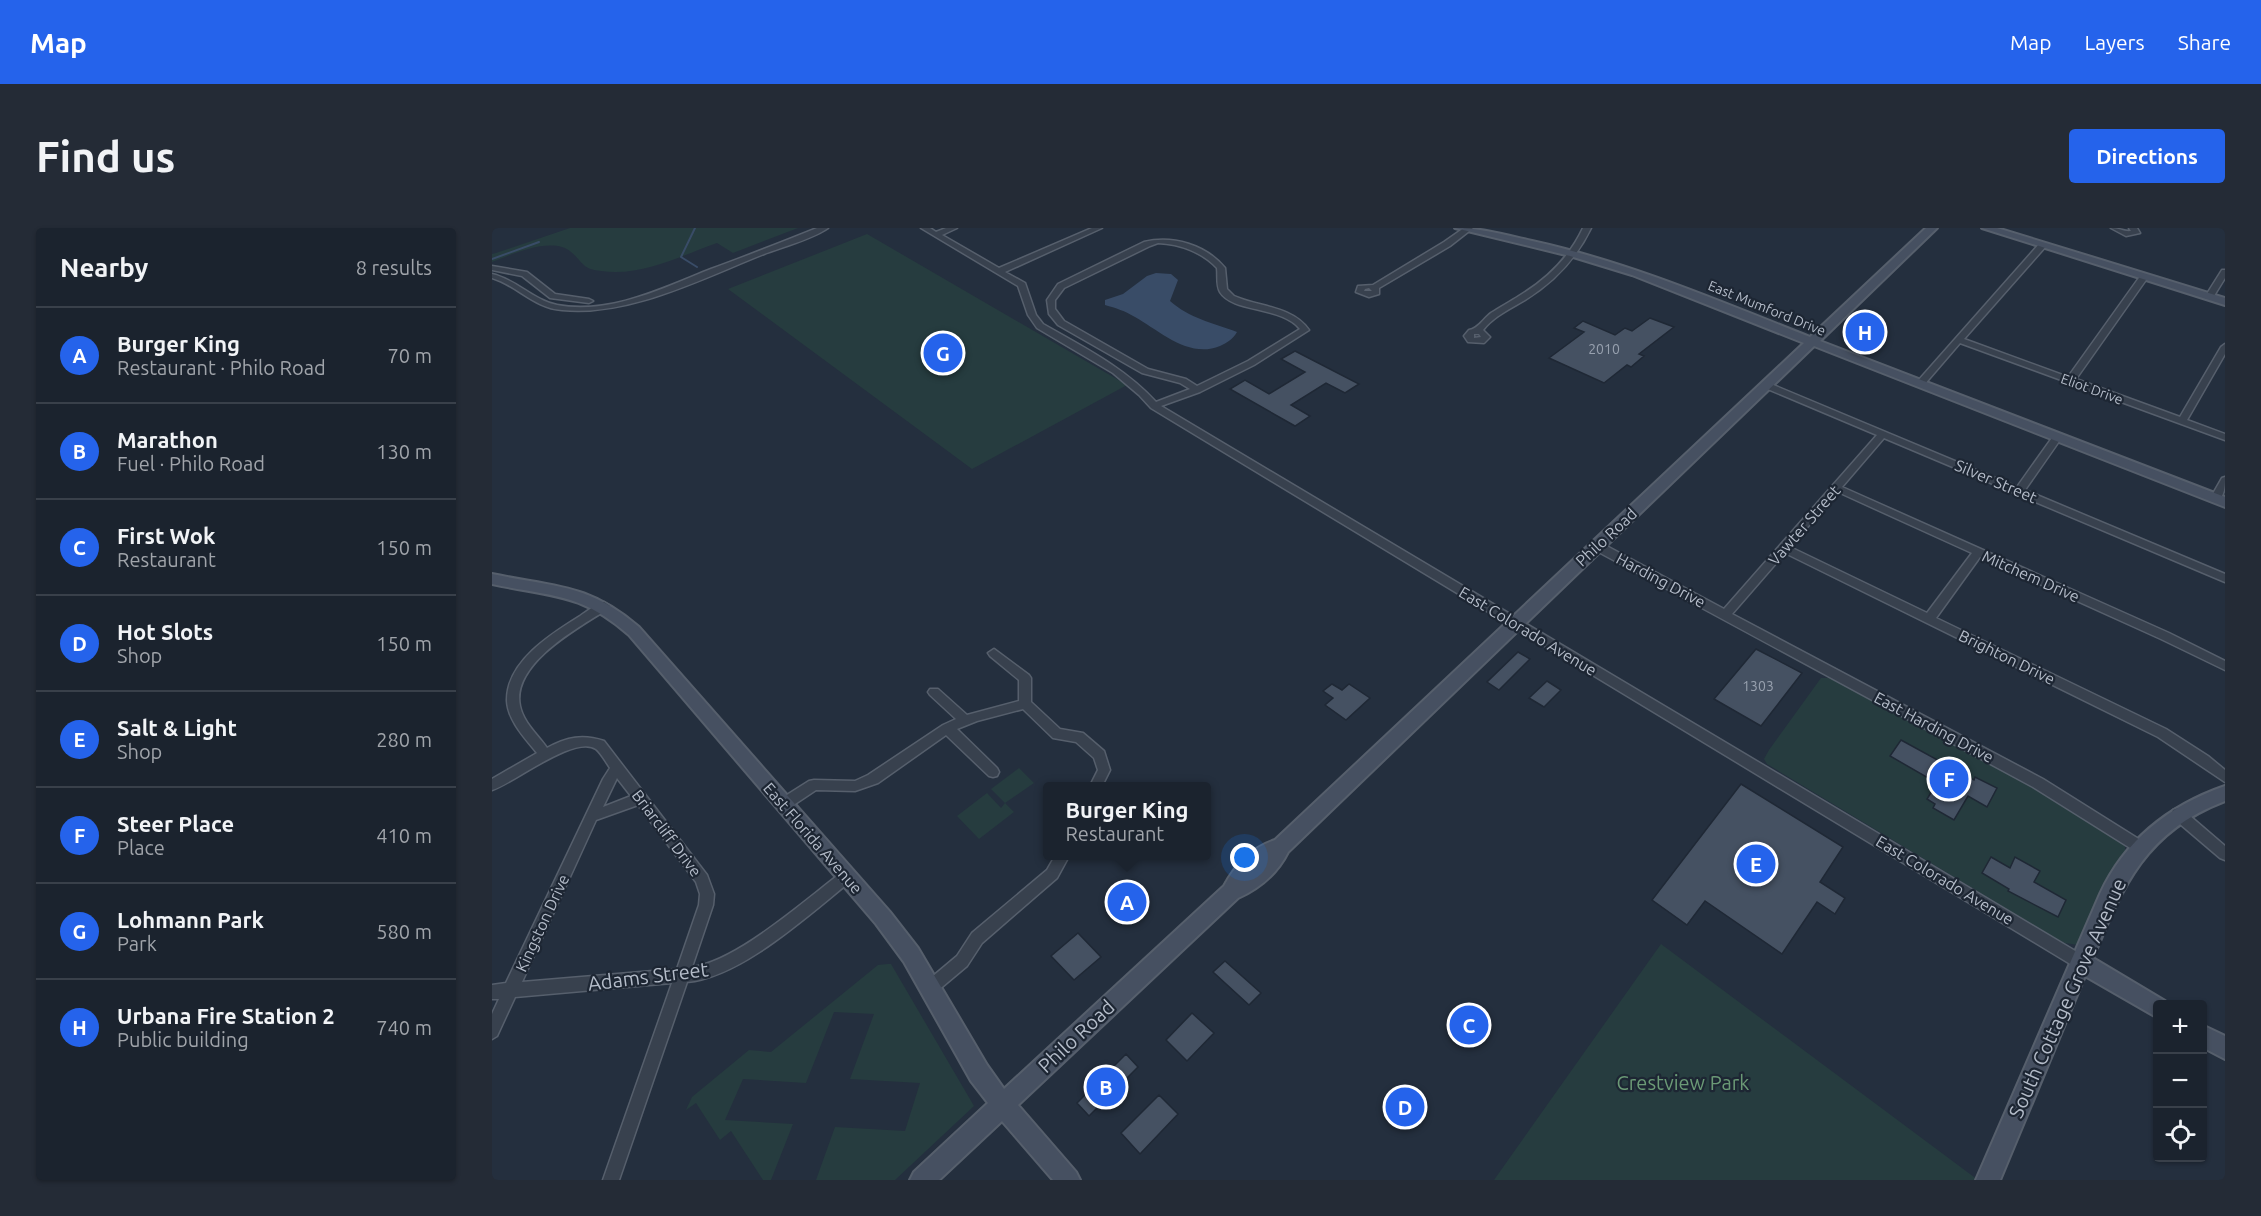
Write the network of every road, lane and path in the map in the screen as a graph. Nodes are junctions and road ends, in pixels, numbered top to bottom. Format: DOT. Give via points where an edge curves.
graph roads {
  1 [pos="806,228"];
  2 [pos="824,228"];
  3 [pos="926,228"];
  4 [pos="952,228"];
  5 [pos="1098,228"];
  6 [pos="1587,228"];
  7 [pos="1932,228"];
  8 [pos="1987,228"];
  9 [pos="2115,228"];
  10 [pos="2133,228"];
  11 [pos="1465,229"];
  12 [pos="937,234"];
  13 [pos="2043,245"];
  14 [pos="1574,253"];
  15 [pos="492,268"];
  16 [pos="1000,271"];
  17 [pos="2225,272"];
  18 [pos="492,276"];
  19 [pos="693,276"];
  20 [pos="2144,277"];
  21 [pos="529,278"];
  22 [pos="514,284"];
  23 [pos="1374,287"];
  24 [pos="501,289"];
  25 [pos="2209,297"];
  26 [pos="586,301"];
  27 [pos="2225,302"];
  28 [pos="575,312"];
  29 [pos="1478,332"];
  30 [pos="1959,340"];
  31 [pos="1811,342"];
  32 [pos="2225,347"];
  33 [pos="2070,381"];
  34 [pos="1920,384"];
  35 [pos="1766,385"];
  36 [pos="1197,390"];
  37 [pos="1154,406"];
  38 [pos="2182,421"];
  39 [pos="1883,434"];
  40 [pos="2057,437"];
  41 [pos="2225,437"];
  42 [pos="2225,480"];
  43 [pos="1837,488"];
  44 [pos="2019,491"];
  45 [pos="2220,501"];
  46 [pos="1597,546"];
  47 [pos="1784,548"];
  48 [pos="1978,552"];
  49 [pos="2225,578"];
  50 [pos="492,579"];
  51 [pos="604,606"];
  52 [pos="1725,615"];
  53 [pos="1929,619"];
  54 [pos="1515,623"];
  55 [pos="994,653"];
  56 [pos="2225,666"];
  57 [pos="934,692"];
  58 [pos="1025,704"];
  59 [pos="966,721"];
  60 [pos="947,728"];
  61 [pos="545,754"];
  62 [pos="618,768"];
  63 [pos="993,772"];
  64 [pos="2225,777"];
  65 [pos="1098,782"];
  66 [pos="492,785"];
  67 [pos="2225,793"];
  68 [pos="641,798"];
  69 [pos="784,804"];
  70 [pos="2178,814"];
  71 [pos="593,816"];
  72 [pos="2139,847"];
  73 [pos="2225,854"];
  74 [pos="1059,860"];
  75 [pos="846,877"];
  76 [pos="2082,963"];
  77 [pos="682,975"];
  78 [pos="931,987"];
  79 [pos="511,990"];
  80 [pos="492,992"];
  81 [pos="2153,1006"];
  82 [pos="492,1031"];
  83 [pos="2207,1038"];
  84 [pos="2225,1048"];
  85 [pos="1003,1105"];
  86 [pos="611,1180"];
  87 [pos="922,1180"];
  88 [pos="1068,1180"];
  89 [pos="1988,1180"];
  1 -- 19 [label="street"];
  2 -- 19 [label="street"];
  3 -- 12 [label="street, East Colorado Avenue"];
  4 -- 12 [label="street"];
  5 -- 16 [label="street"];
  6 -- 14 [label="street"];
  7 -- 31 [label="street, Philo Road"];
  8 -- 13 [label="street"];
  9 -- 10 [label="street" via="2129,234 2136,232"];
  11 -- 14 [label="street, East Mumford Drive"];
  11 -- 23 [label="street"];
  12 -- 16 [label="street, East Colorado Avenue"];
  13 -- 20 [label="street"];
  13 -- 30 [label="street"];
  14 -- 29 [label="street" via="1542,284 1491,317"];
  14 -- 31 [label="street, East Mumford Drive" via="1636,273"];
  15 -- 21 [label="street" via="516,271"];
  16 -- 37 [label="street, East Colorado Avenue" via="1025,290 1032,315 1040,326 1123,376"];
  17 -- 25 [label="street"];
  18 -- 22 [label="street"];
  19 -- 26 [label="street" via="633,294"];
  19 -- 28 [label="street" via="633,301"];
  20 -- 25 [label="street"];
  20 -- 33 [label="street"];
  21 -- 22 [label="street"];
  21 -- 26 [label="street" via="553,296"];
  22 -- 24 [label="street"];
  22 -- 28 [label="street" via="537,303"];
  25 -- 27 [label="street"];
  26 -- 28 [label="street"];
  30 -- 33 [label="street, Eliot Drive"];
  30 -- 34 [label="street"];
  31 -- 34 [label="street, East Mumford Drive"];
  31 -- 35 [label="street, Philo Road"];
  32 -- 38 [label="street"];
  33 -- 38 [label="street, Eliot Drive"];
  34 -- 40 [label="street, East Mumford Drive"];
  35 -- 39 [label="street, Silver Street"];
  35 -- 46 [label="street, Philo Road"];
  36 -- 36 [label="street" via="1303,332 1304,327 1268,308 1234,299 1224,291 1221,268 1213,260 1177,243 1147,244 1069,281 1054,293 1049,307 1061,323 1145,371 1183,381"];
  36 -- 37 [label="street"];
  37 -- 54 [label="street, East Colorado Avenue"];
  38 -- 41 [label="street, Eliot Drive"];
  39 -- 43 [label="street, Vawter Street"];
  39 -- 44 [label="street, Silver Street"];
  40 -- 44 [label="street"];
  40 -- 45 [label="street, East Mumford Drive"];
  42 -- 45 [label="street"];
  43 -- 47 [label="street, Vawter Street"];
  43 -- 48 [label="street, Mitchem Drive"];
  44 -- 49 [label="street, Silver Street"];
  46 -- 52 [label="street, Harding Drive"];
  46 -- 54 [label="street, Philo Road"];
  47 -- 52 [label="street, Vawter Street"];
  47 -- 53 [label="street, Brighton Drive"];
  48 -- 53 [label="street"];
  48 -- 56 [label="street, Mitchem Drive"];
  50 -- 51 [label="street, East Florida Avenue" via="558,589"];
  51 -- 61 [label="street" via="539,652 516,685 516,713"];
  51 -- 69 [label="street, East Florida Avenue" via="634,631"];
  52 -- 72 [label="street, East Harding Drive" via="2038,783"];
  53 -- 64 [label="street, Brighton Drive" via="2162,733"];
  54 -- 76 [label="street, East Colorado Avenue"];
  54 -- 85 [label="street, Philo Road" via="1281,846 1275,860 1249,884 1231,891"];
  55 -- 58 [label="street" via="1025,678"];
  57 -- 59 [label="street"];
  58 -- 59 [label="street"];
  58 -- 65 [label="street" via="1057,734 1079,737 1100,755 1104,770"];
  59 -- 60 [label="street"];
  60 -- 63 [label="street"];
  60 -- 69 [label="street" via="873,779 855,786 814,785"];
  61 -- 62 [label="street, Briarcliff Drive" via="565,744 587,741 600,745"];
  61 -- 66 [label="street, Briarcliff Drive"];
  62 -- 68 [label="street, Briarcliff Drive"];
  62 -- 71 [label="street, Kingston Drive"];
  67 -- 70 [label="street, South Cottage Grove Avenue"];
  68 -- 71 [label="street"];
  68 -- 77 [label="street, Briarcliff Drive" via="706,887 706,905"];
  69 -- 75 [label="street, East Florida Avenue"];
  70 -- 72 [label="street, South Cottage Grove Avenue"];
  70 -- 73 [label="street"];
  71 -- 79 [label="street, Kingston Drive"];
  72 -- 76 [label="street, South Cottage Grove Avenue" via="2110,894"];
  74 -- 78 [label="street" via="1052,874 977,938 962,961"];
  75 -- 77 [label="street, Adams Street" via="730,962"];
  75 -- 78 [label="street, East Florida Avenue" via="883,918"];
  76 -- 81 [label="street, East Colorado Avenue"];
  76 -- 89 [label="street, South Cottage Grove Avenue"];
  77 -- 79 [label="street, Adams Street"];
  77 -- 86 [label="street, Briarcliff Drive"];
  78 -- 85 [label="street, East Florida Avenue" via="969,1057"];
  79 -- 80 [label="street, Adams Street"];
  79 -- 82 [label="street, Kingston Drive"];
  83 -- 84 [label="street"];
  85 -- 87 [label="street, Philo Road"];
  85 -- 88 [label="street, East Florida Avenue"];
}
